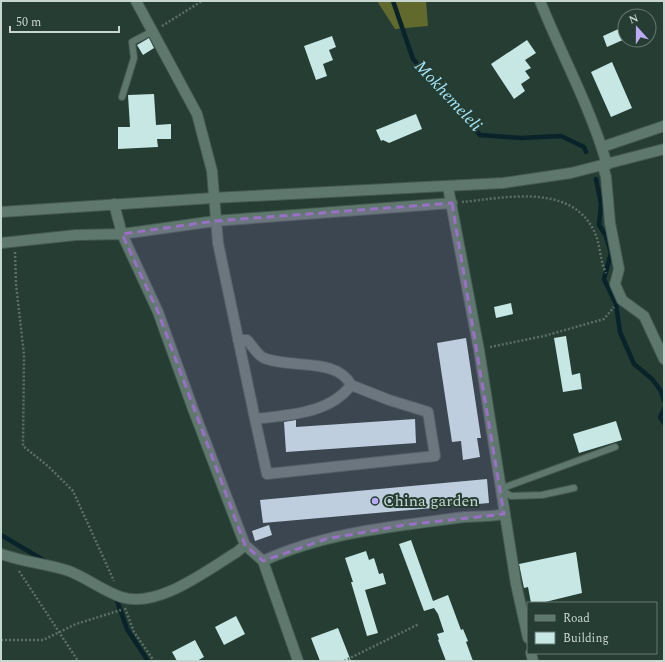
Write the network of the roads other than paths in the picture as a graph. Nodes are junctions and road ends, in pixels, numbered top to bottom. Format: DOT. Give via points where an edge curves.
graph roads {
  1 [pos="136,1"];
  2 [pos="540,1"];
  3 [pos="154,31"];
  4 [pos="122,97"];
  5 [pos="664,126"];
  6 [pos="602,147"];
  7 [pos="664,149"];
  8 [pos="605,166"];
  9 [pos="448,186"];
  10 [pos="213,198"];
  11 [pos="452,203"];
  12 [pos="114,204"];
  13 [pos="1,212"];
  14 [pos="215,221"];
  15 [pos="122,234"];
  16 [pos="1,243"];
  17 [pos="238,340"];
  18 [pos="664,359"];
  19 [pos="351,385"];
  20 [pos="255,419"];
  21 [pos="615,447"];
  22 [pos="574,488"];
  23 [pos="500,490"];
  24 [pos="504,514"];
  25 [pos="245,545"];
  26 [pos="6,556"];
  27 [pos="263,561"];
  28 [pos="527,634"];
  29 [pos="298,661"];
  1 -- 3 [label="street"];
  2 -- 6 [label="street" via="567,59"];
  3 -- 4 [label="lane" via="132,42 134,58"];
  3 -- 10 [label="street" via="198,114 212,171"];
  5 -- 6 [label="street"];
  6 -- 8 [label="street"];
  7 -- 8 [label="street"];
  8 -- 9 [label="street" via="503,183"];
  8 -- 18 [label="street" via="610,223 618,269 615,284 622,300 644,316"];
  9 -- 10 [label="street"];
  9 -- 11 [label="street"];
  10 -- 12 [label="street"];
  10 -- 14 [label="street"];
  11 -- 14 [label="street"];
  11 -- 23 [label="street" via="479,350"];
  12 -- 13 [label="street"];
  12 -- 15 [label="street"];
  14 -- 15 [label="street"];
  14 -- 17 [label="street"];
  15 -- 16 [label="street" via="76,235"];
  15 -- 25 [label="street" via="158,312"];
  17 -- 19 [label="street" via="247,340 262,358 335,369 346,376"];
  17 -- 20 [label="street"];
  19 -- 20 [label="street" via="345,393 334,400 306,412"];
  19 -- 20 [label="street" via="428,412 435,456 267,474"];
  21 -- 23 [label="lane"];
  22 -- 23 [label="lane" via="542,495 519,496 511,496"];
  23 -- 24 [label="street"];
  24 -- 27 [label="street" via="406,525 326,539 282,552"];
  24 -- 28 [label="street"];
  25 -- 26 [label="street" via="200,575 160,596 145,599 121,597 70,572"];
  25 -- 27 [label="street"];
  27 -- 29 [label="street"];
}
